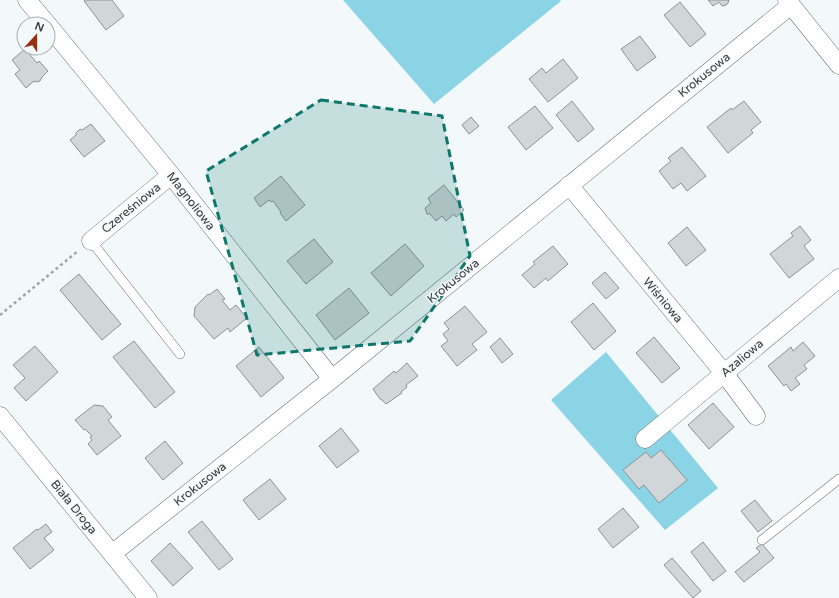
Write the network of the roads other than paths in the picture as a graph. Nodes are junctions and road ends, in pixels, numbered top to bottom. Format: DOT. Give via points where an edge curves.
graph roads {
  1 [pos="28,0"];
  2 [pos="789,2"];
  3 [pos="41,16"];
  4 [pos="56,35"];
  5 [pos="839,65"];
  6 [pos="171,175"];
  7 [pos="569,185"];
  8 [pos="91,240"];
  9 [pos="839,278"];
  10 [pos="180,354"];
  11 [pos="724,373"];
  12 [pos="332,379"];
  13 [pos="0,416"];
  14 [pos="756,416"];
  15 [pos="645,439"];
  16 [pos="839,479"];
  17 [pos="762,540"];
  18 [pos="112,553"];
  19 [pos="148,598"];
  1 -- 3 [label="street, Magnoliowa"];
  2 -- 5 [label="street"];
  2 -- 7 [label="street, Krokusowa"];
  4 -- 6 [label="street, Magnoliowa"];
  6 -- 8 [label="street, Czereśniowa"];
  6 -- 12 [label="street, Magnoliowa"];
  7 -- 11 [label="street, Wiśniowa"];
  7 -- 12 [label="street, Krokusowa"];
  8 -- 10 [label="lane"];
  9 -- 11 [label="street, Azaliowa"];
  11 -- 14 [label="street, Wiśniowa"];
  11 -- 15 [label="street, Azaliowa"];
  12 -- 18 [label="street, Krokusowa"];
  13 -- 18 [label="street, Biała Droga"];
  16 -- 17 [label="lane"];
  18 -- 19 [label="street, Biała Droga"];
}
